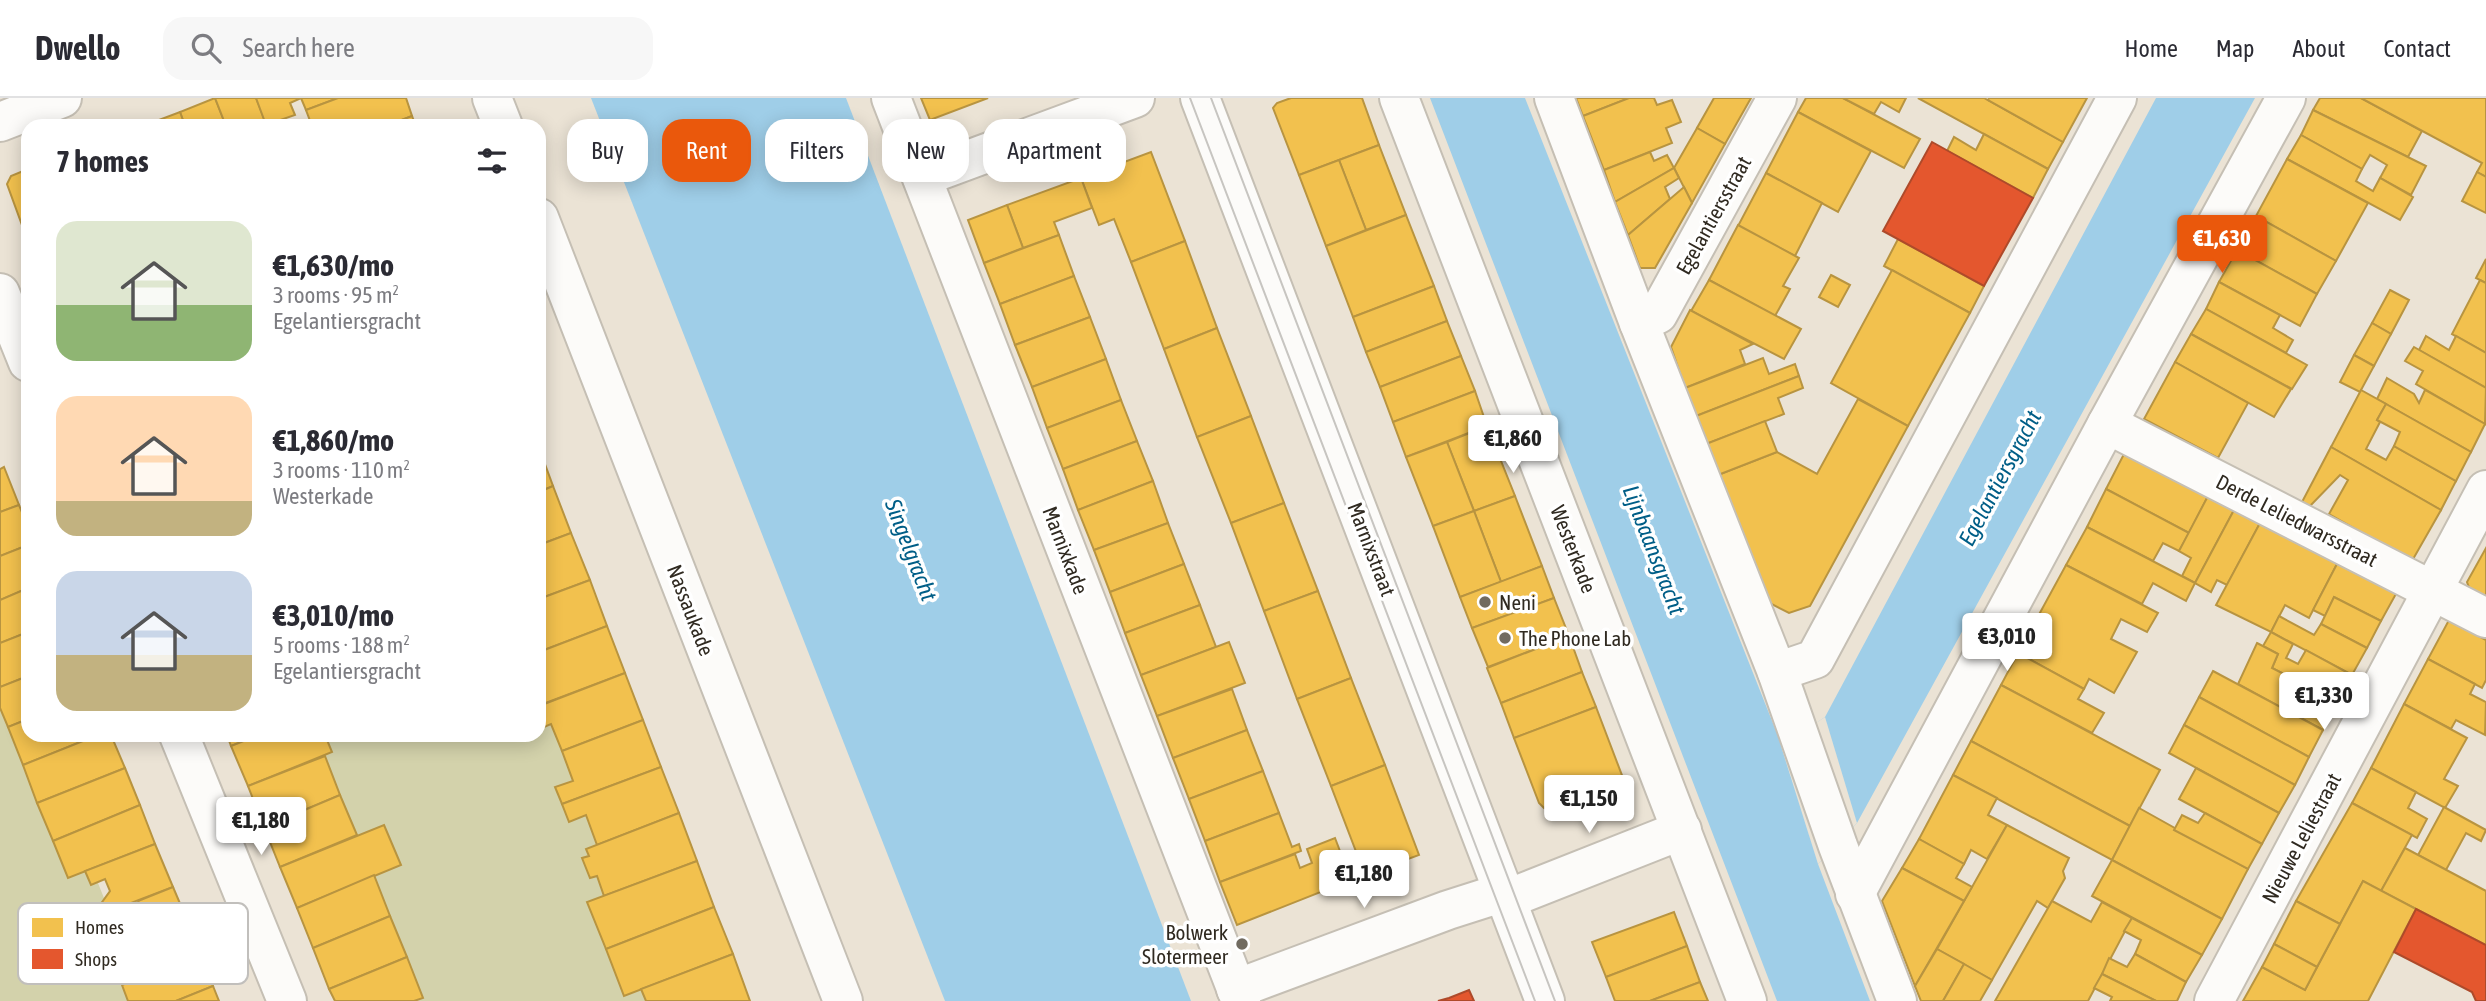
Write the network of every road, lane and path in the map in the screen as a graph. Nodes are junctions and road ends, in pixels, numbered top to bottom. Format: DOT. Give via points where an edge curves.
graph roads {
  1 [pos="62,98"];
  2 [pos="492,98"];
  3 [pos="891,98"];
  4 [pos="1135,98"];
  5 [pos="1200,98"];
  6 [pos="1399,98"];
  7 [pos="1554,98"];
  8 [pos="1777,98"];
  9 [pos="2117,98"];
  10 [pos="2286,98"];
  11 [pos="500,119"];
  12 [pos="899,119"];
  13 [pos="0,122"];
  14 [pos="969,160"];
  15 [pos="924,182"];
  16 [pos="546,236"];
  17 [pos="0,293"];
  18 [pos="1639,323"];
  19 [pos="21,345"];
  20 [pos="2107,424"];
  21 [pos="2486,490"];
  22 [pos="2433,590"];
  23 [pos="2486,618"];
  24 [pos="1777,672"];
  25 [pos="182,742"];
  26 [pos="1682,830"];
  27 [pos="1855,894"];
  28 [pos="1504,895"];
  29 [pos="247,903"];
  30 [pos="248,905"];
  31 [pos="1239,995"];
  32 [pos="287,1001"];
  33 [pos="843,1001"];
  34 [pos="1545,1001"];
  35 [pos="1747,1001"];
  36 [pos="1897,1001"];
  37 [pos="2214,1001"];
  1 -- 13 [label="street"];
  2 -- 11 [label="street"];
  3 -- 12 [label="street, Marnixkade"];
  4 -- 14 [label="street"];
  5 -- 28 [label="street, Marnixstraat"];
  6 -- 26 [label="street, Westerkade"];
  7 -- 18 [label="street"];
  8 -- 18 [label="street, Egelantiersstraat" via="1658,314"];
  9 -- 24 [label="street" via="1815,659"];
  10 -- 20 [label="street"];
  15 -- 31 [label="street, Marnixkade"];
  16 -- 33 [label="street, Nassaukade"];
  17 -- 19 [label="street"];
  18 -- 24 [label="street"];
  20 -- 22 [label="street, Derde Leliedwarsstraat"];
  20 -- 27 [label="street"];
  21 -- 22 [label="street, Nieuwe Leliestraat"];
  22 -- 23 [label="street, Derde Leliedwarsstraat"];
  22 -- 37 [label="street, Nieuwe Leliestraat"];
  24 -- 27 [label="street"];
  25 -- 29 [label="street"];
  26 -- 28 [label="street" via="1515,896"];
  26 -- 35 [label="street, Westerkade"];
  27 -- 36 [label="street"];
  28 -- 31 [label="street" via="1448,910"];
  28 -- 34 [label="street, Marnixstraat"];
  30 -- 32 [label="street"];
}
